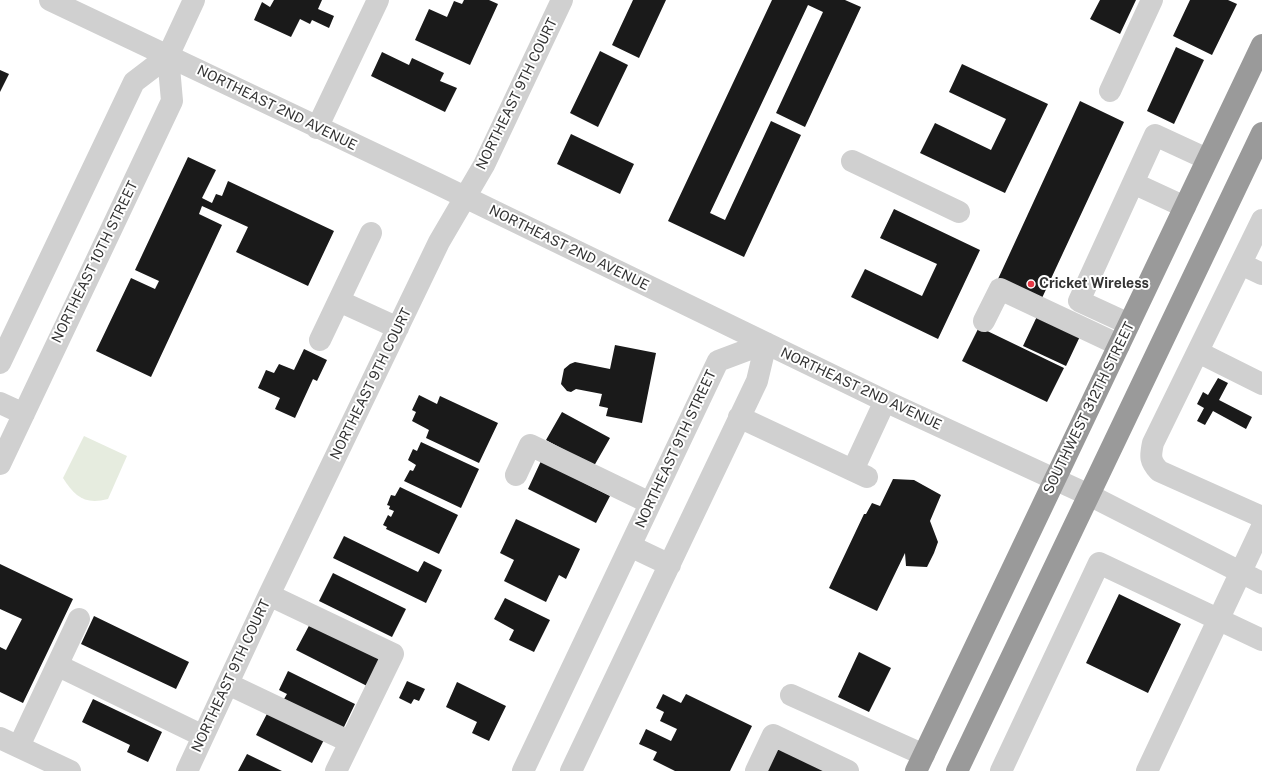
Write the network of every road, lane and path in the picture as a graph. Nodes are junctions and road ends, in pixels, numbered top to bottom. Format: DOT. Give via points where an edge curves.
graph roads {
  1 [pos="50,0"];
  2 [pos="194,0"];
  3 [pos="378,0"];
  4 [pos="562,0"];
  5 [pos="1152,0"];
  6 [pos="1262,45"];
  7 [pos="168,56"];
  8 [pos="1110,91"];
  9 [pos="318,128"];
  10 [pos="1260,144"];
  11 [pos="1207,159"];
  12 [pos="852,161"];
  13 [pos="1133,183"];
  14 [pos="466,198"];
  15 [pos="1185,207"];
  16 [pos="959,212"];
  17 [pos="1262,220"];
  18 [pos="371,233"];
  19 [pos="1241,264"];
  20 [pos="1262,274"];
  21 [pos="339,301"];
  22 [pos="984,321"];
  23 [pos="1129,324"];
  24 [pos="398,328"];
  25 [pos="320,340"];
  26 [pos="766,343"];
  27 [pos="1119,346"];
  28 [pos="1198,352"];
  29 [pos="0,363"];
  30 [pos="1262,384"];
  31 [pos="885,401"];
  32 [pos="0,403"];
  33 [pos="24,414"];
  34 [pos="739,417"];
  35 [pos="0,464"];
  36 [pos="516,475"];
  37 [pos="1055,480"];
  38 [pos="1089,496"];
  39 [pos="650,503"];
  40 [pos="1262,517"];
  41 [pos="1262,527"];
  42 [pos="630,546"];
  43 [pos="670,565"];
  44 [pos="1241,572"];
  45 [pos="1262,583"];
  46 [pos="269,595"];
  47 [pos="80,619"];
  48 [pos="1219,620"];
  49 [pos="1262,640"];
  50 [pos="65,669"];
  51 [pos="228,684"];
  52 [pos="791,694"];
  53 [pos="203,736"];
  54 [pos="9,742"];
  55 [pos="350,742"];
  56 [pos="920,763"];
  57 [pos="70,771"];
  58 [pos="187,771"];
  59 [pos="336,771"];
  60 [pos="524,771"];
  61 [pos="571,771"];
  62 [pos="756,771"];
  63 [pos="848,771"];
  64 [pos="958,771"];
  65 [pos="1001,771"];
  66 [pos="1147,771"];
  1 -- 7 [label="street, NORTHEAST 2ND AVENUE"];
  2 -- 7 [label="street, NORTHEAST 10TH STREET"];
  3 -- 9 [label="street"];
  4 -- 14 [label="street, NORTHEAST 9TH COURT"];
  5 -- 8 [label="street"];
  6 -- 11 [label="highway, SOUTHWEST 312TH STREET"];
  7 -- 9 [label="street, NORTHEAST 2ND AVENUE"];
  7 -- 29 [label="street, NORTHEAST 10TH STREET" via="134,82"];
  7 -- 33 [label="street, NORTHEAST 10TH STREET" via="172,101"];
  9 -- 14 [label="street, NORTHEAST 2ND AVENUE"];
  10 -- 38 [label="highway"];
  11 -- 13 [label="street" via="1155,135"];
  11 -- 15 [label="highway, SOUTHWEST 312TH STREET"];
  12 -- 16 [label="street"];
  13 -- 15 [label="street"];
  13 -- 23 [label="street" via="1079,301"];
  14 -- 24 [label="street, NORTHEAST 9TH COURT" via="438,242"];
  14 -- 26 [label="street, NORTHEAST 2ND AVENUE"];
  15 -- 23 [label="highway, SOUTHWEST 312TH STREET"];
  17 -- 19 [label="street"];
  18 -- 21 [label="street"];
  19 -- 20 [label="street"];
  19 -- 28 [label="street"];
  21 -- 24 [label="street"];
  21 -- 25 [label="street"];
  22 -- 27 [label="street" via="1000,289"];
  23 -- 27 [label="highway, SOUTHWEST 312TH STREET"];
  24 -- 46 [label="street, NORTHEAST 9TH COURT"];
  26 -- 31 [label="street, NORTHEAST 2ND AVENUE"];
  26 -- 34 [label="street" via="757,381"];
  26 -- 39 [label="street, NORTHEAST 9TH STREET" via="718,361"];
  27 -- 37 [label="highway, SOUTHWEST 312TH STREET"];
  28 -- 30 [label="street"];
  28 -- 40 [label="street" via="1153,443 1150,456 1159,472"];
  31 -- 34 [label="street" via="860,474"];
  31 -- 37 [label="street, NORTHEAST 2ND AVENUE"];
  32 -- 33 [label="street"];
  33 -- 35 [label="street, NORTHEAST 10TH STREET"];
  34 -- 43 [label="street"];
  36 -- 39 [label="street" via="530,446"];
  37 -- 38 [label="street, NORTHEAST 2ND AVENUE"];
  37 -- 56 [label="highway, SOUTHWEST 312TH STREET"];
  38 -- 44 [label="street, NORTHEAST 2ND AVENUE"];
  38 -- 64 [label="highway"];
  39 -- 42 [label="street, NORTHEAST 9TH STREET"];
  41 -- 44 [label="street"];
  42 -- 43 [label="street"];
  42 -- 60 [label="street, NORTHEAST 9TH STREET"];
  43 -- 61 [label="street"];
  44 -- 45 [label="street, NORTHEAST 2ND AVENUE"];
  44 -- 48 [label="street"];
  46 -- 51 [label="street, NORTHEAST 9TH COURT"];
  46 -- 55 [label="street" via="393,654"];
  47 -- 54 [label="street"];
  48 -- 49 [label="street"];
  48 -- 65 [label="street" via="1099,564"];
  48 -- 66 [label="street"];
  50 -- 53 [label="street"];
  51 -- 53 [label="street, NORTHEAST 9TH COURT"];
  51 -- 55 [label="street"];
  52 -- 56 [label="street"];
  53 -- 58 [label="street, NORTHEAST 9TH COURT"];
  54 -- 57 [label="street"];
  55 -- 59 [label="street"];
  62 -- 63 [label="street" via="773,735"];
}
